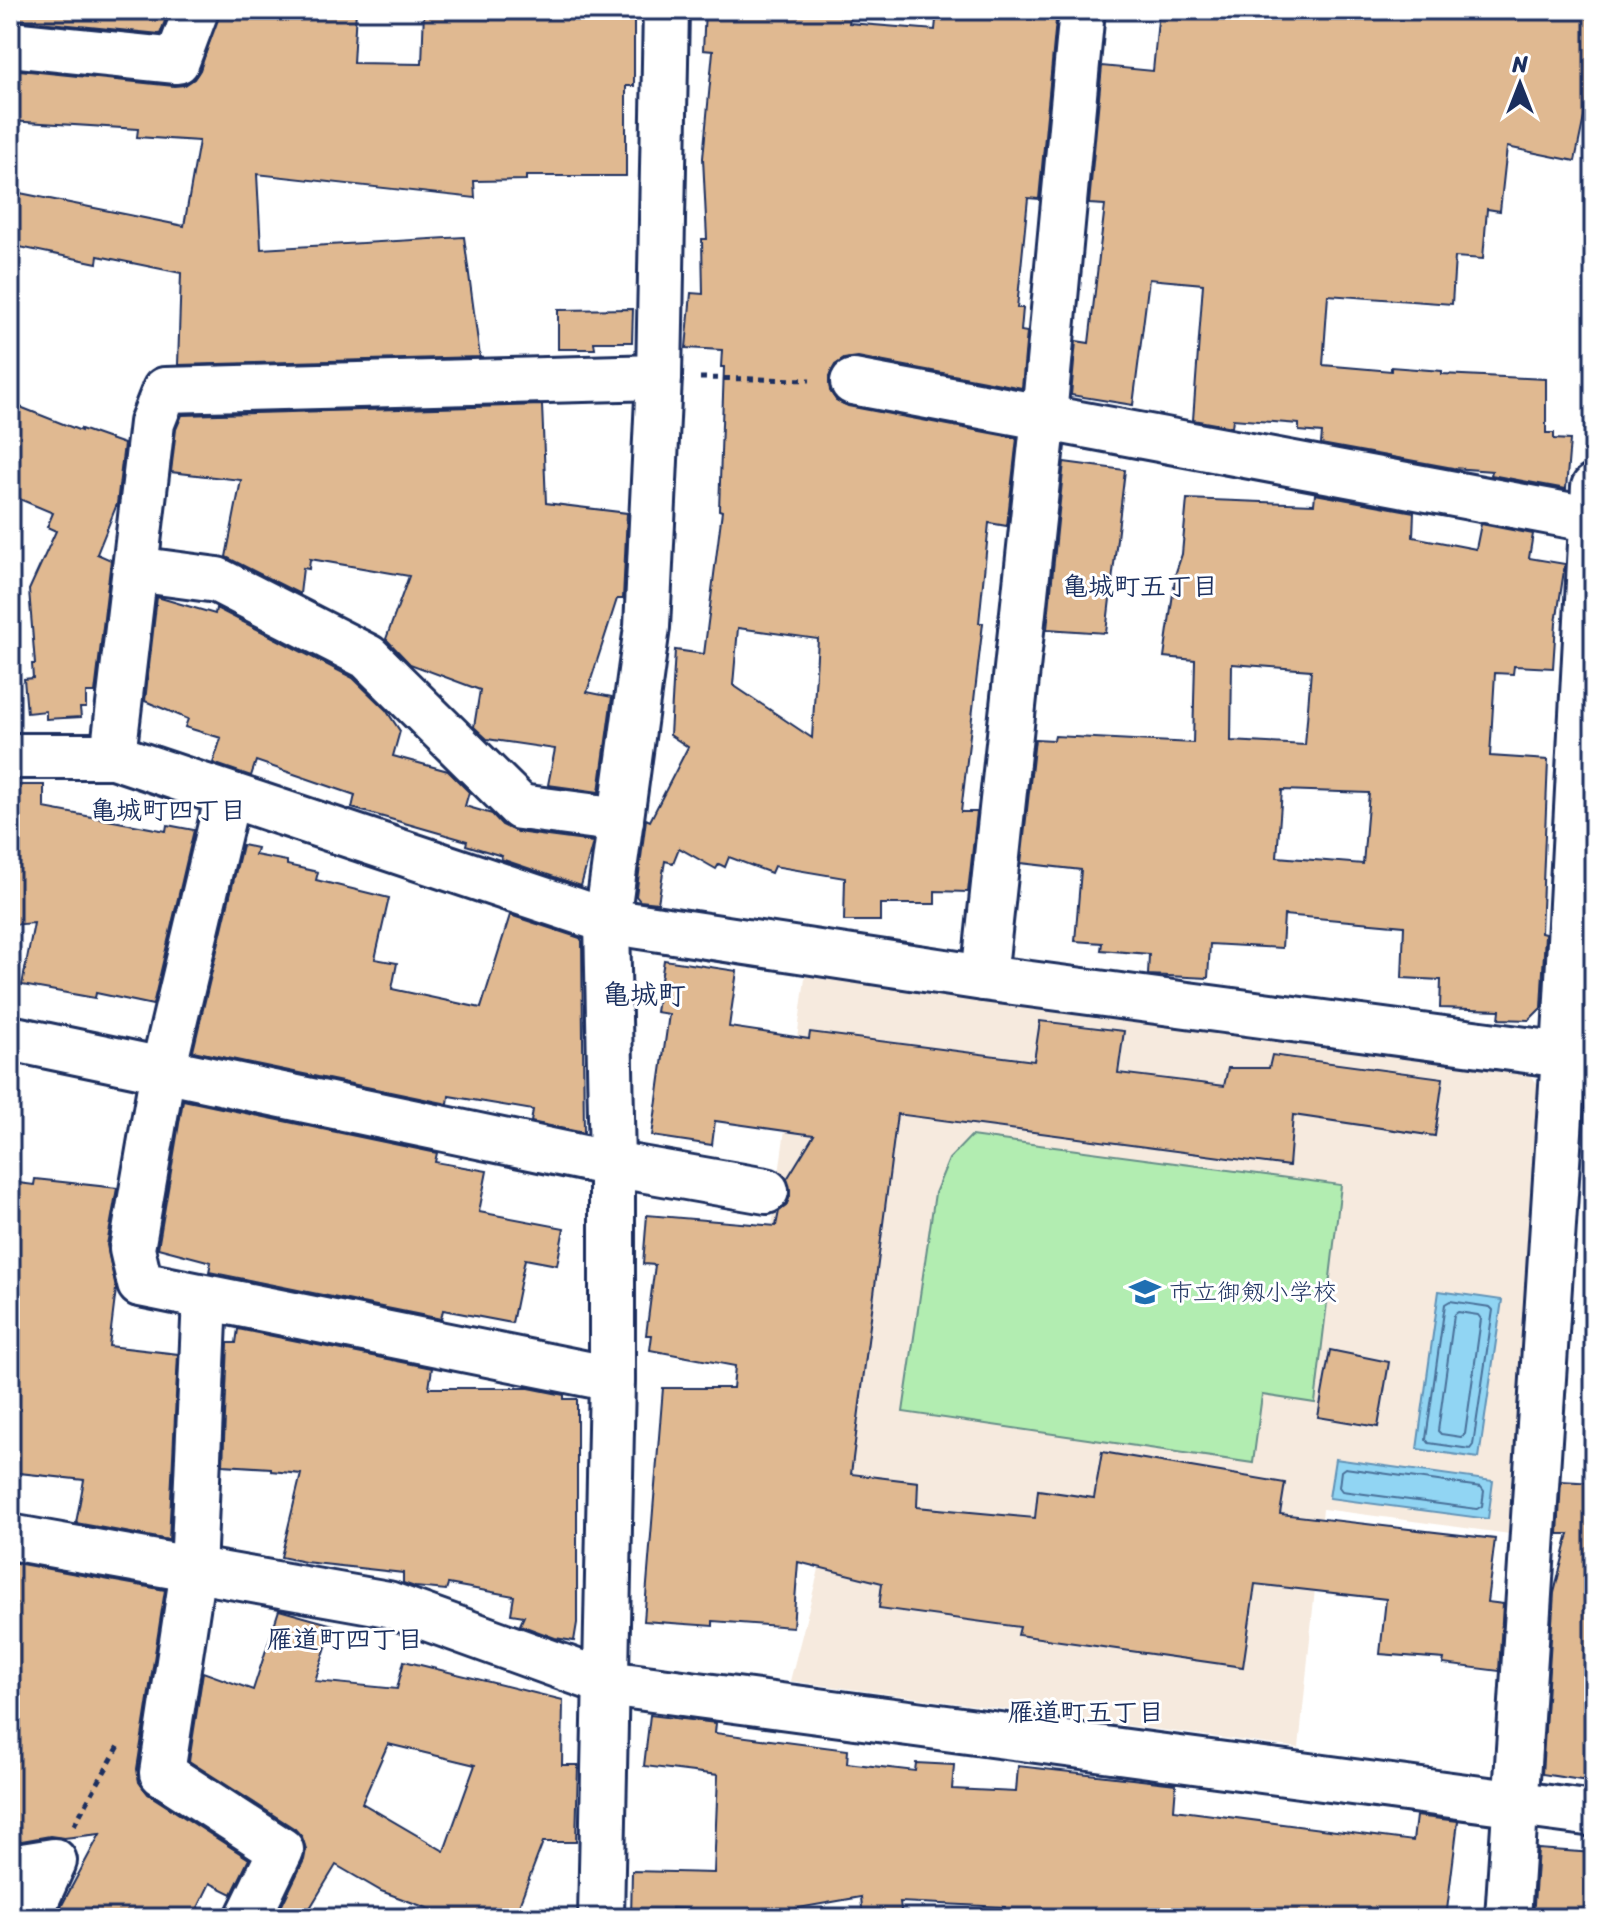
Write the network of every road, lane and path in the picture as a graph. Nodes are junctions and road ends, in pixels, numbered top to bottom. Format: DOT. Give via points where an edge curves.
graph roads {
  1 [pos="196,10"];
  2 [pos="666,10"];
  3 [pos="1082,10"];
  4 [pos="10,44"];
  5 [pos="659,377"];
  6 [pos="853,382"];
  7 [pos="1044,416"];
  8 [pos="1593,509"];
  9 [pos="135,569"];
  10 [pos="10,756"];
  11 [pos="113,756"];
  12 [pos="228,795"];
  13 [pos="621,820"];
  14 [pos="607,921"];
  15 [pos="984,978"];
  16 [pos="10,1038"];
  17 [pos="1579,1057"];
  18 [pos="163,1070"];
  19 [pos="612,1164"];
  20 [pos="766,1191"];
  21 [pos="205,1298"];
  22 [pos="612,1379"];
  23 [pos="10,1537"];
  24 [pos="193,1570"];
  25 [pos="607,1683"];
  26 [pos="162,1773"];
  27 [pos="1518,1804"];
  28 [pos="1594,1814"];
  29 [pos="54,1861"];
  30 [pos="10,1868"];
  31 [pos="28,1918"];
  32 [pos="248,1918"];
  33 [pos="601,1918"];
  34 [pos="1508,1918"];
  1 -- 4 [label="street" via="177,61"];
  2 -- 5 [label="street"];
  3 -- 7 [label="street"];
  5 -- 6 [label="path"];
  5 -- 9 [label="street" via="165,390 152,423"];
  5 -- 13 [label="street" via="647,627"];
  6 -- 7 [label="street"];
  7 -- 8 [label="street"];
  7 -- 15 [label="street"];
  8 -- 17 [label="street"];
  9 -- 11 [label="street"];
  9 -- 13 [label="street" via="217,580 368,657 520,807"];
  10 -- 11 [label="street"];
  11 -- 12 [label="street"];
  12 -- 14 [label="street"];
  12 -- 18 [label="street"];
  13 -- 14 [label="street"];
  14 -- 15 [label="street"];
  14 -- 19 [label="street"];
  15 -- 17 [label="street"];
  16 -- 18 [label="street"];
  17 -- 27 [label="street"];
  18 -- 19 [label="street"];
  18 -- 21 [label="street" via="132,1249 140,1284"];
  19 -- 20 [label="street"];
  19 -- 22 [label="street"];
  21 -- 22 [label="street"];
  21 -- 24 [label="street"];
  22 -- 25 [label="street"];
  23 -- 24 [label="street"];
  24 -- 25 [label="street" via="388,1604"];
  24 -- 26 [label="street"];
  25 -- 27 [label="street"];
  25 -- 33 [label="street"];
  26 -- 29 [label="path" via="119,1746"];
  26 -- 32 [label="street" via="281,1850"];
  27 -- 28 [label="street"];
  27 -- 34 [label="street"];
  29 -- 30 [label="street"];
  29 -- 31 [label="street"];
}
